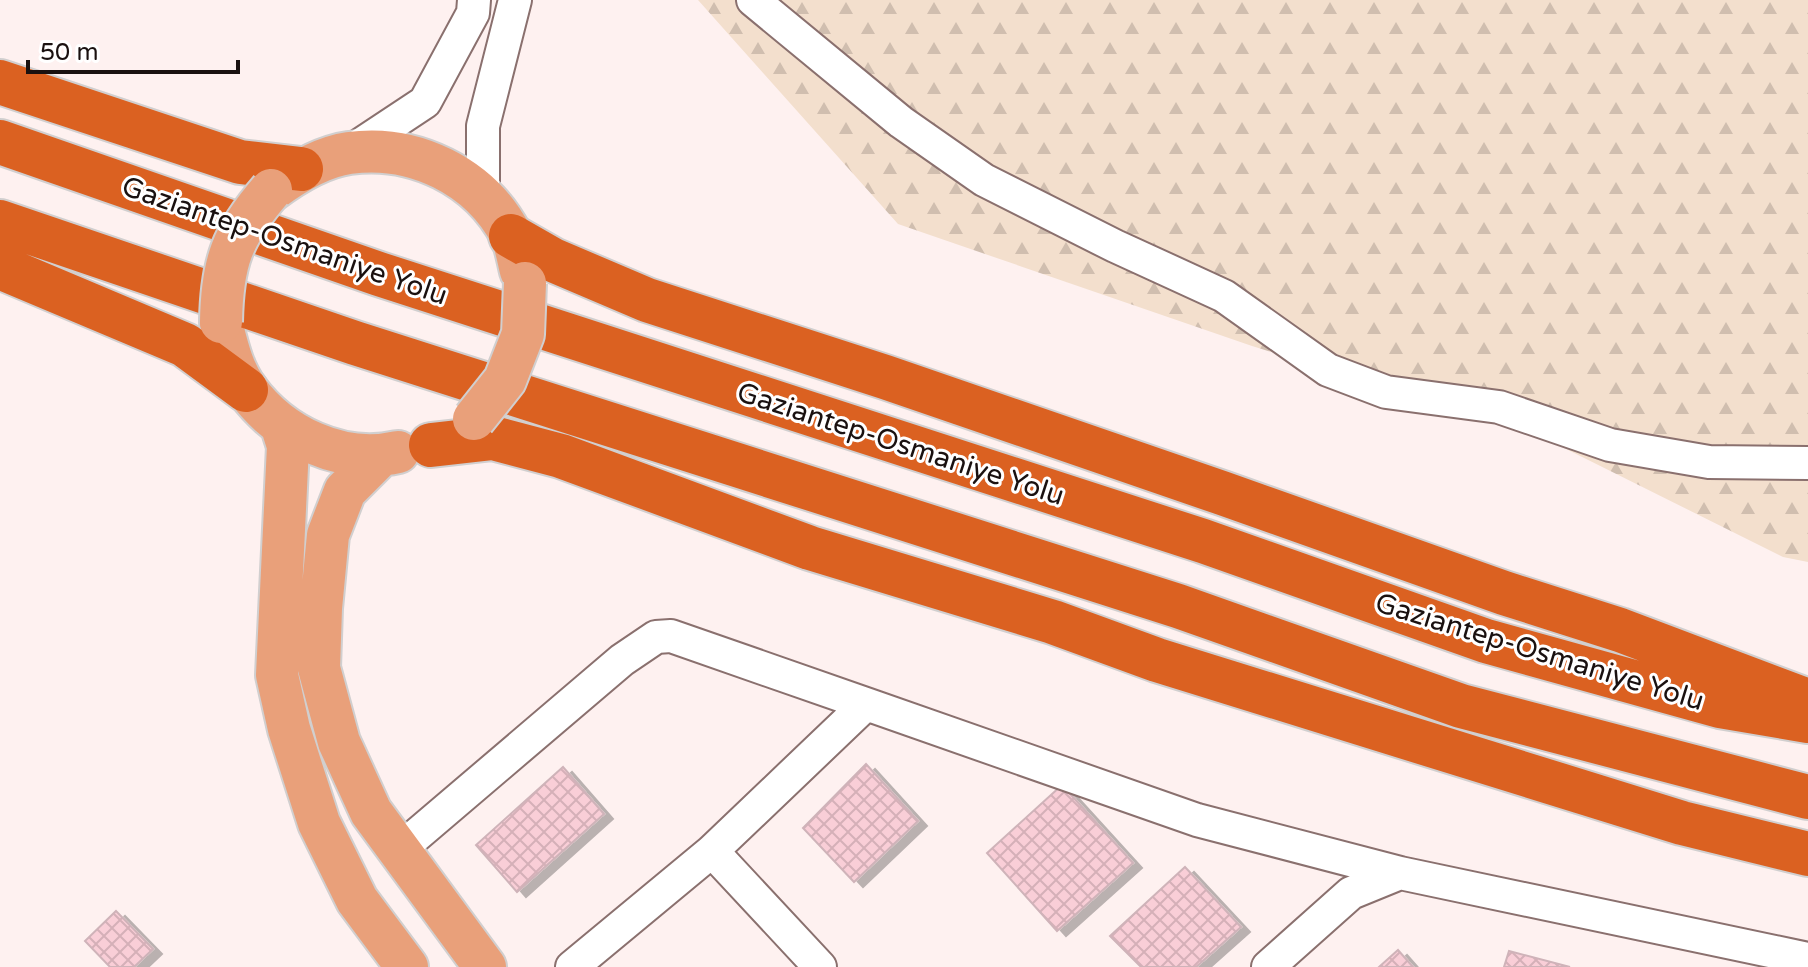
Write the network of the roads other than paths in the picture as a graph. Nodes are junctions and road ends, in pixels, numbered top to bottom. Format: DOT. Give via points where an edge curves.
graph roads {
  1 [pos="474,0"];
  2 [pos="515,0"];
  3 [pos="753,0"];
  4 [pos="0,82"];
  5 [pos="0,142"];
  6 [pos="348,153"];
  7 [pos="286,179"];
  8 [pos="483,196"];
  9 [pos="0,222"];
  10 [pos="511,236"];
  11 [pos="0,267"];
  12 [pos="246,390"];
  13 [pos="282,427"];
  14 [pos="431,445"];
  15 [pos="380,456"];
  16 [pos="1808,463"];
  17 [pos="1808,701"];
  18 [pos="866,704"];
  19 [pos="1808,721"];
  20 [pos="1808,797"];
  21 [pos="399,850"];
  22 [pos="712,851"];
  23 [pos="1808,854"];
  24 [pos="1400,873"];
  25 [pos="1746,956"];
  26 [pos="1808,959"];
  27 [pos="407,967"];
  28 [pos="485,967"];
  29 [pos="572,967"];
  30 [pos="820,967"];
  31 [pos="1268,967"];
  1 -- 6 [label="street" via="473,13 425,102"];
  2 -- 8 [label="street" via="483,126"];
  3 -- 16 [label="street" via="901,122 984,180 1224,296 1328,370 1386,392 1499,407 1610,445 1709,462"];
  4 -- 7 [label="highway"];
  5 -- 19 [label="highway, Gaziantep-Osmaniye Yolu" via="379,274 1203,541 1486,641 1720,706"];
  6 -- 7 [label="main road"];
  6 -- 8 [label="main road" via="397,152 443,167"];
  7 -- 12 [label="main road, bridge" via="247,217 230,250 221,285 221,322"];
  8 -- 10 [label="main road"];
  9 -- 20 [label="highway" via="355,343 1178,606 1461,706"];
  10 -- 14 [label="main road, bridge" via="525,283 523,334 505,380 474,419"];
  10 -- 17 [label="highway" via="647,300 1208,487"];
  11 -- 12 [label="highway" via="185,345"];
  12 -- 13 [label="main road"];
  13 -- 15 [label="main road" via="329,450"];
  13 -- 27 [label="main road" via="288,446 277,675 289,729 319,823 357,900"];
  14 -- 15 [label="main road"];
  14 -- 23 [label="highway" via="493,438 561,456 810,548 1053,622 1157,660 1682,823"];
  15 -- 21 [label="main road" via="345,491 328,535 319,668 339,742 371,812"];
  18 -- 21 [label="street" via="671,636 656,637"];
  18 -- 22 [label="street"];
  18 -- 24 [label="street" via="1197,820"];
  21 -- 28 [label="main road"];
  22 -- 29 [label="street"];
  22 -- 30 [label="street"];
  24 -- 25 [label="street"];
  24 -- 31 [label="street" via="1351,893"];
  25 -- 26 [label="street"];
}
